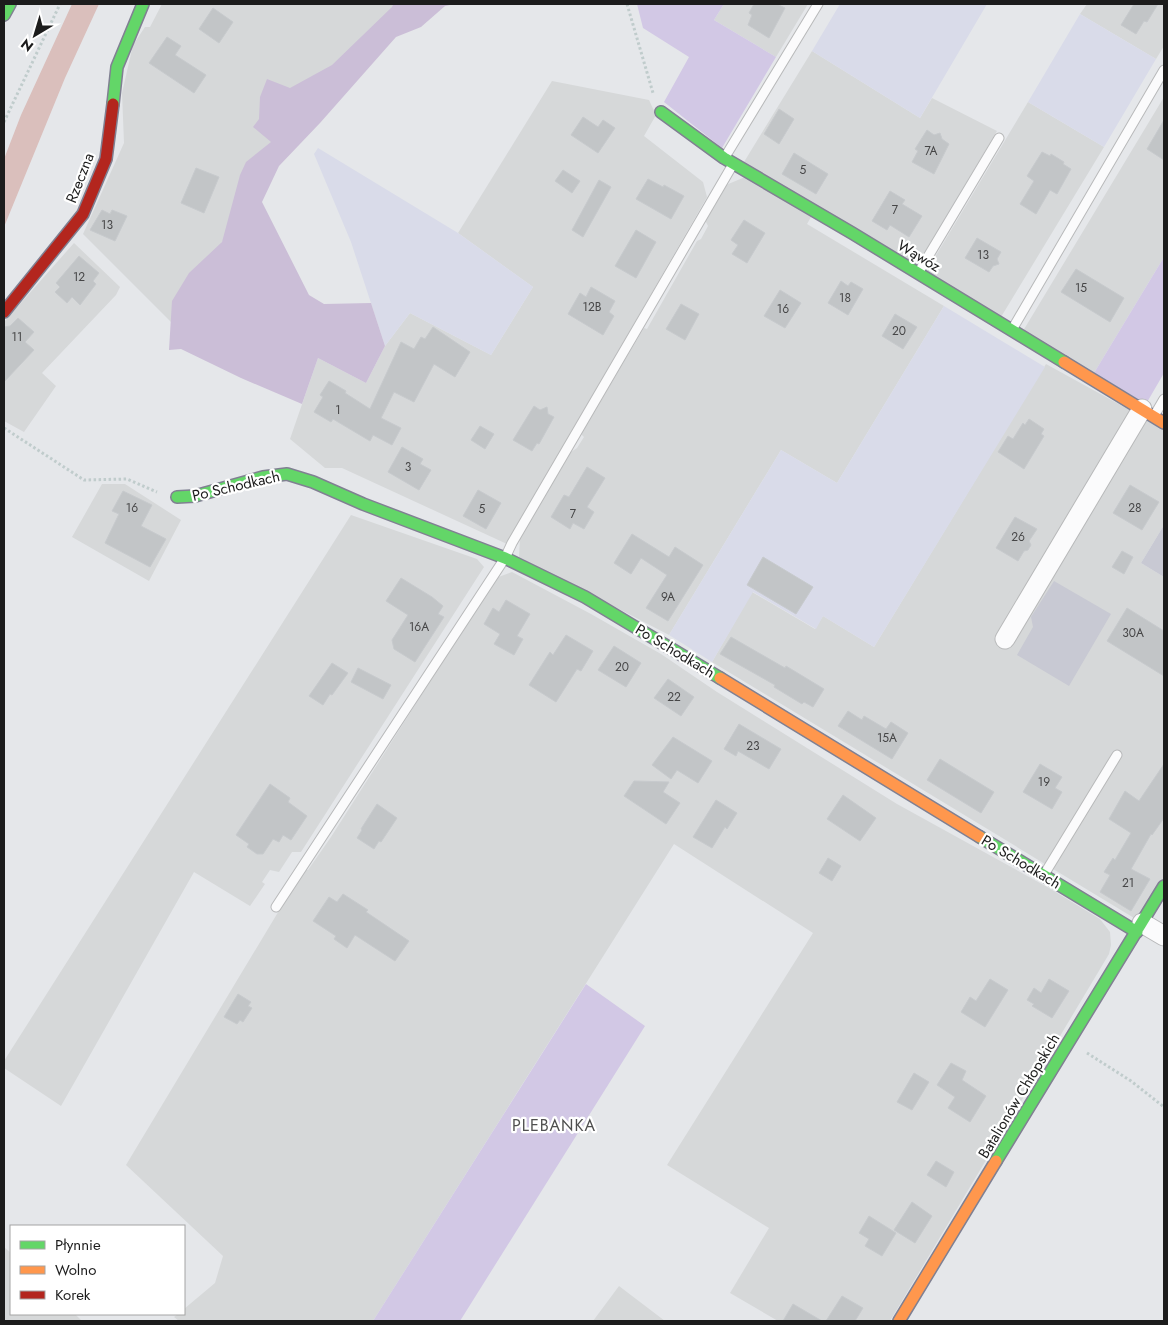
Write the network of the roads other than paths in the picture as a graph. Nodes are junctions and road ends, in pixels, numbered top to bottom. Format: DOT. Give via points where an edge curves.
graph roads {
  1 [pos="10,4"];
  2 [pos="143,4"];
  3 [pos="818,4"];
  4 [pos="4,15"];
  5 [pos="1164,70"];
  6 [pos="661,112"];
  7 [pos="999,138"];
  8 [pos="729,161"];
  9 [pos="918,272"];
  10 [pos="4,312"];
  11 [pos="1012,329"];
  12 [pos="1164,399"];
  13 [pos="1148,412"];
  14 [pos="1164,423"];
  15 [pos="177,498"];
  16 [pos="505,558"];
  17 [pos="1005,639"];
  18 [pos="1118,755"];
  19 [pos="1044,876"];
  20 [pos="1164,886"];
  21 [pos="276,907"];
  22 [pos="1140,928"];
  23 [pos="1164,936"];
  24 [pos="899,1321"];
  1 -- 4 [label="street"];
  2 -- 10 [label="street, Rzeczna" via="117,67 106,159 91,198 83,214"];
  3 -- 8 [label="lane"];
  5 -- 11 [label="lane"];
  6 -- 8 [label="street, Wąwóz"];
  7 -- 9 [label="lane"];
  8 -- 9 [label="street, Wąwóz"];
  8 -- 16 [label="lane"];
  9 -- 11 [label="street, Wąwóz"];
  11 -- 13 [label="street, Wąwóz"];
  12 -- 13 [label="lane"];
  13 -- 14 [label="street, Wąwóz"];
  13 -- 17 [label="street"];
  15 -- 16 [label="street, Po Schodkach" via="286,474"];
  16 -- 19 [label="street, Po Schodkach" via="585,597"];
  16 -- 21 [label="lane"];
  18 -- 19 [label="lane"];
  19 -- 22 [label="street, Po Schodkach"];
  20 -- 22 [label="street, Batalionów Chłopskich"];
  22 -- 23 [label="street, Po Schodkach"];
  22 -- 24 [label="street, Batalionów Chłopskich"];
}
